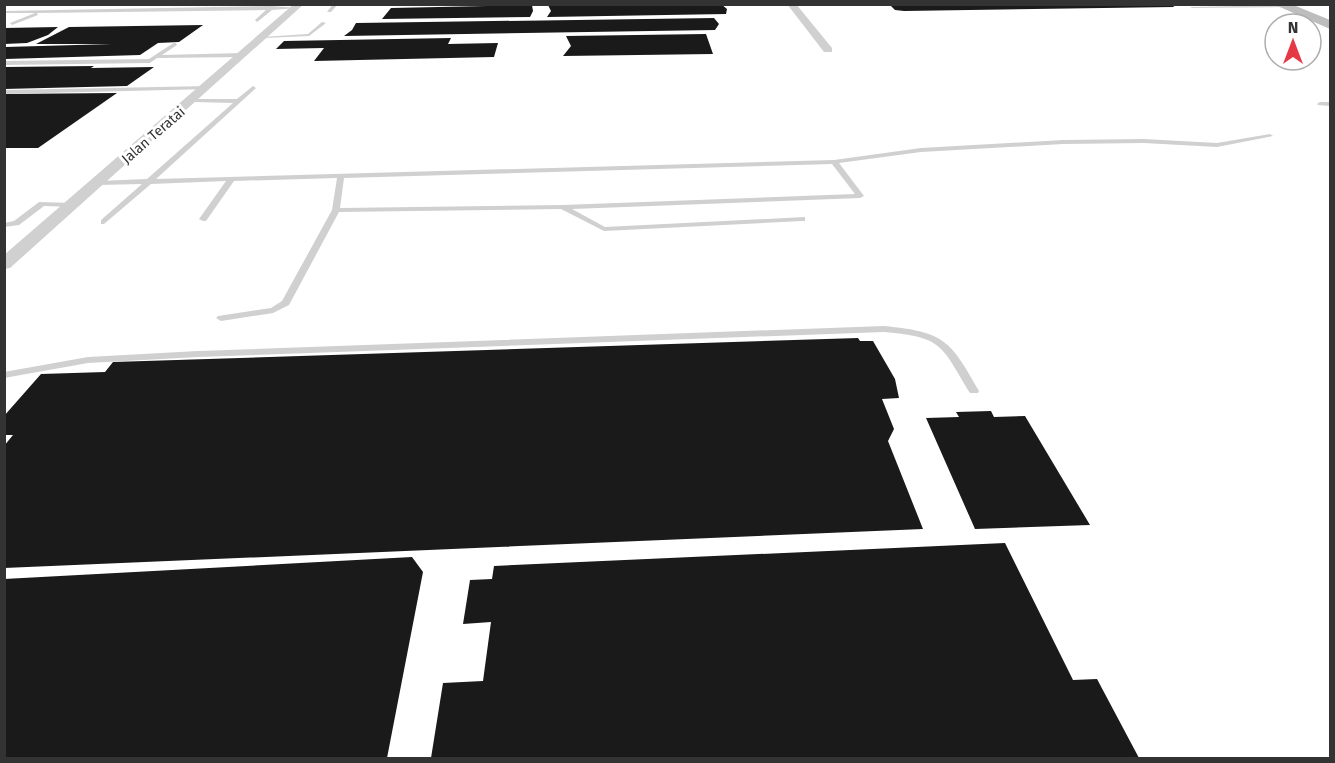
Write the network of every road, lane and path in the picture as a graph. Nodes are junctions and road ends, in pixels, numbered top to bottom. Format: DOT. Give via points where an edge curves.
graph roads {
  1 [pos="336,4"];
  2 [pos="791,4"];
  3 [pos="1281,5"];
  4 [pos="272,6"];
  5 [pos="297,6"];
  6 [pos="1192,7"];
  7 [pos="42,11"];
  8 [pos="330,11"];
  9 [pos="4,12"];
  10 [pos="1298,12"];
  11 [pos="257,21"];
  12 [pos="324,23"];
  13 [pos="12,24"];
  14 [pos="264,37"];
  15 [pos="175,44"];
  16 [pos="828,51"];
  17 [pos="243,56"];
  18 [pos="159,57"];
  19 [pos="4,63"];
  20 [pos="208,87"];
  21 [pos="253,88"];
  22 [pos="4,92"];
  23 [pos="193,100"];
  24 [pos="239,101"];
  25 [pos="1320,104"];
  26 [pos="1330,104"];
  27 [pos="1270,136"];
  28 [pos="834,162"];
  29 [pos="340,176"];
  30 [pos="232,179"];
  31 [pos="151,181"];
  32 [pos="98,183"];
  33 [pos="73,205"];
  34 [pos="562,207"];
  35 [pos="336,210"];
  36 [pos="203,219"];
  37 [pos="802,219"];
  38 [pos="104,222"];
  39 [pos="4,225"];
  40 [pos="4,264"];
  41 [pos="221,318"];
  42 [pos="4,375"];
  43 [pos="974,391"];
  1 -- 8 [label="lane"];
  2 -- 16 [label="street"];
  3 -- 6 [label="lane"];
  3 -- 10 [label="street"];
  4 -- 5 [label="lane"];
  4 -- 7 [label="lane"];
  4 -- 11 [label="lane"];
  5 -- 14 [label="street, Jalan Teratai"];
  7 -- 9 [label="lane"];
  7 -- 13 [label="lane"];
  12 -- 14 [label="lane" via="309,35"];
  14 -- 17 [label="street, Jalan Teratai"];
  15 -- 18 [label="lane"];
  17 -- 18 [label="lane"];
  17 -- 20 [label="street, Jalan Teratai"];
  18 -- 19 [label="lane" via="148,61"];
  20 -- 22 [label="lane"];
  20 -- 23 [label="street, Jalan Teratai"];
  21 -- 24 [label="lane"];
  23 -- 24 [label="lane"];
  23 -- 32 [label="street, Jalan Teratai"];
  24 -- 31 [label="lane"];
  25 -- 26 [label="lane"];
  27 -- 28 [label="lane" via="1217,145 1063,142 933,149"];
  28 -- 29 [label="lane"];
  28 -- 34 [label="lane" via="860,196"];
  29 -- 30 [label="lane"];
  29 -- 35 [label="lane"];
  30 -- 31 [label="lane"];
  30 -- 36 [label="lane"];
  31 -- 32 [label="lane"];
  31 -- 38 [label="lane"];
  32 -- 33 [label="street, Jalan Teratai"];
  33 -- 39 [label="lane" via="44,203 16,223"];
  33 -- 40 [label="street, Jalan Teratai"];
  34 -- 35 [label="lane"];
  34 -- 37 [label="lane" via="604,229"];
  35 -- 41 [label="lane" via="286,303 273,310"];
  42 -- 43 [label="lane" via="88,360 198,354 884,329 937,340 950,349"];
}
